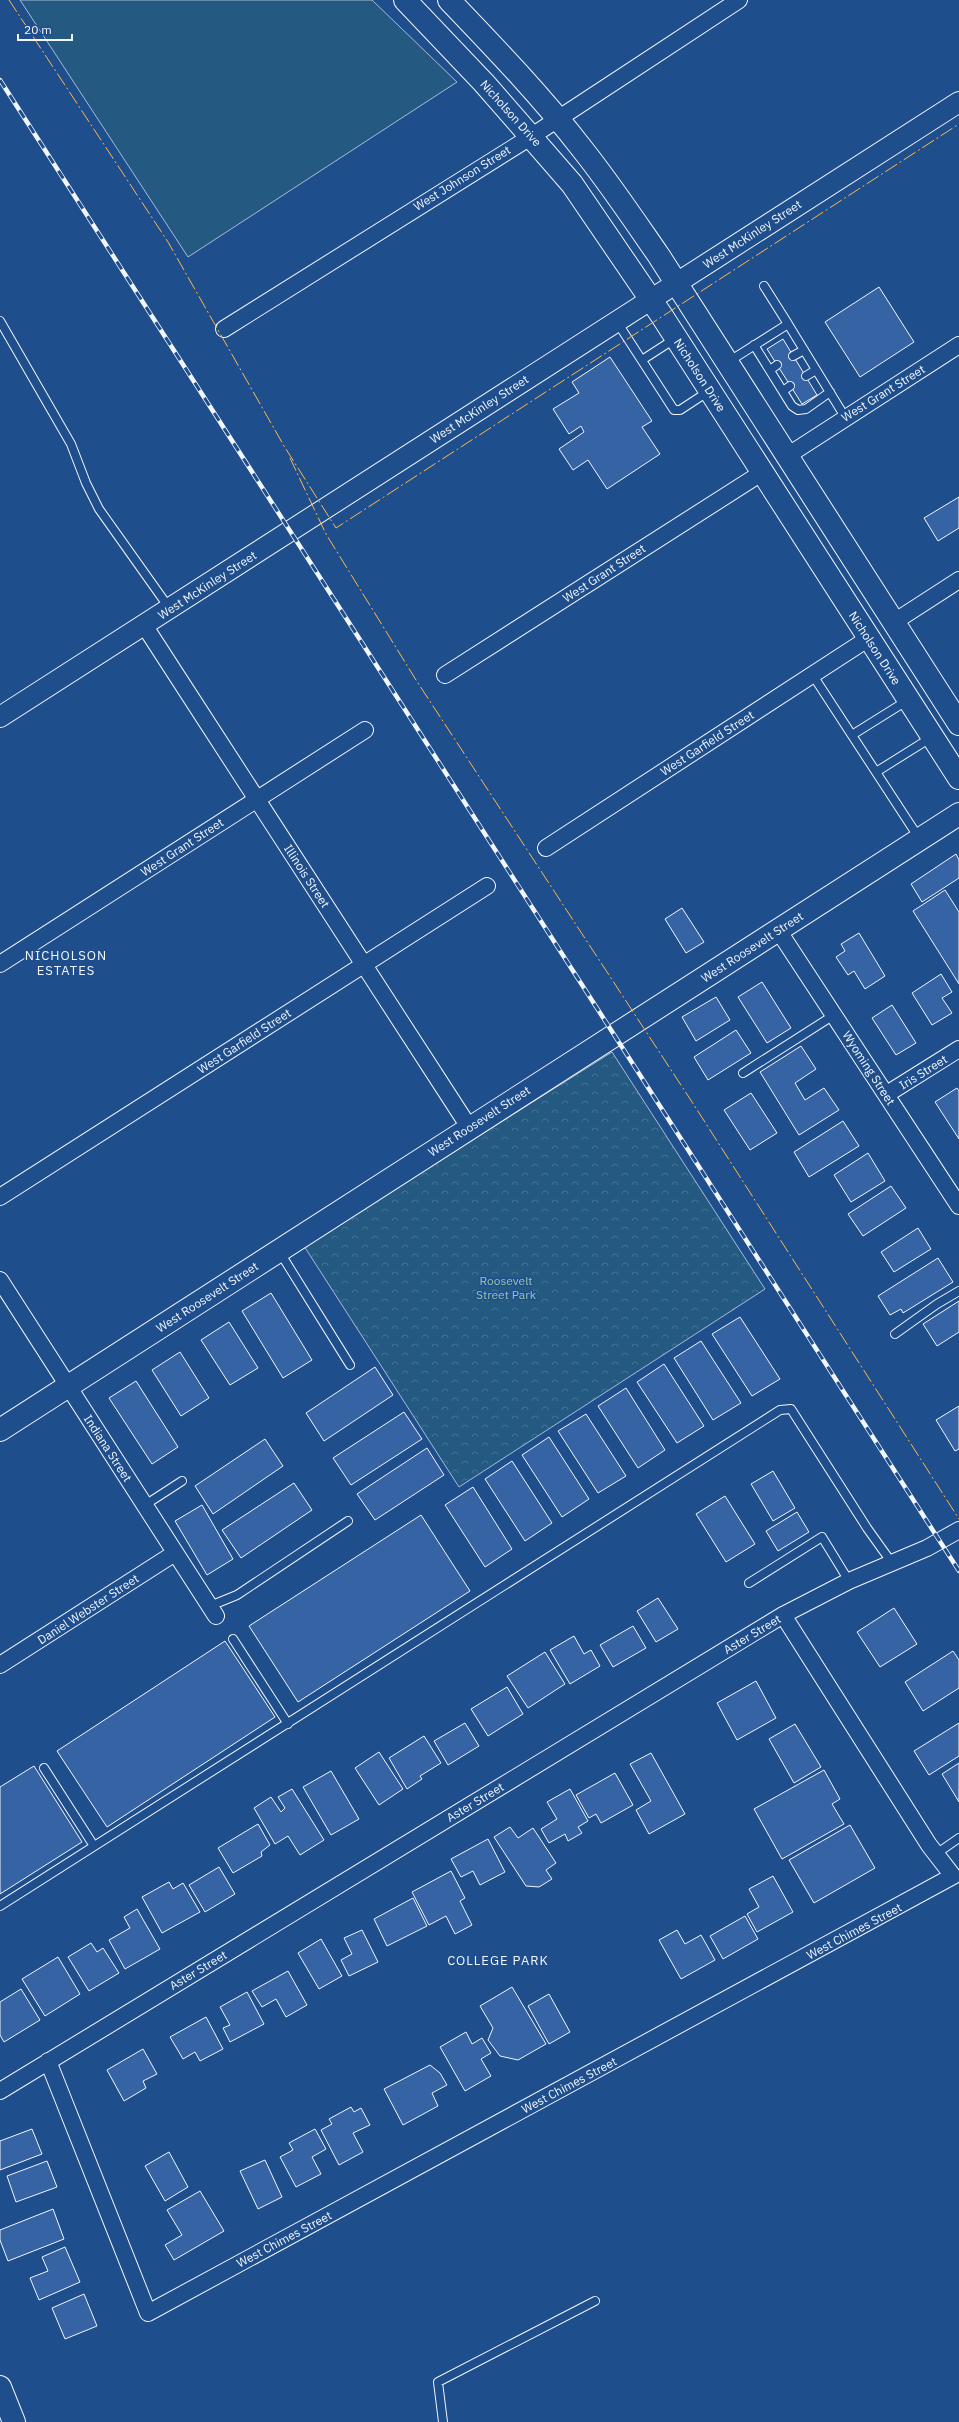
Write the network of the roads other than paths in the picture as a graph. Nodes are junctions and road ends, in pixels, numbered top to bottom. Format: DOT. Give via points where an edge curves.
graph roads {
  1 [pos="405,0"];
  2 [pos="449,0"];
  3 [pos="739,0"];
  4 [pos="959,102"];
  5 [pos="557,119"];
  6 [pos="532,136"];
  7 [pos="676,283"];
  8 [pos="764,286"];
  9 [pos="651,300"];
  10 [pos="0,322"];
  11 [pos="617,322"];
  12 [pos="788,324"];
  13 [pos="224,329"];
  14 [pos="676,338"];
  15 [pos="754,345"];
  16 [pos="959,345"];
  17 [pos="804,350"];
  18 [pos="793,356"];
  19 [pos="642,360"];
  20 [pos="727,362"];
  21 [pos="777,365"];
  22 [pos="770,370"];
  23 [pos="816,370"];
  24 [pos="806,376"];
  25 [pos="790,386"];
  26 [pos="710,391"];
  27 [pos="783,391"];
  28 [pos="830,392"];
  29 [pos="845,417"];
  30 [pos="787,456"];
  31 [pos="763,472"];
  32 [pos="959,580"];
  33 [pos="170,609"];
  34 [pos="894,622"];
  35 [pos="144,625"];
  36 [pos="869,638"];
  37 [pos="812,674"];
  38 [pos="445,675"];
  39 [pos="903,691"];
  40 [pos="0,717"];
  41 [pos="959,724"];
  42 [pos="365,730"];
  43 [pos="852,735"];
  44 [pos="933,737"];
  45 [pos="959,758"];
  46 [pos="876,772"];
  47 [pos="959,778"];
  48 [pos="257,799"];
  49 [pos="959,814"];
  50 [pos="920,839"];
  51 [pos="546,848"];
  52 [pos="487,886"];
  53 [pos="778,930"];
  54 [pos="0,964"];
  55 [pos="364,965"];
  56 [pos="834,1015"];
  57 [pos="959,1049"];
  58 [pos="743,1074"];
  59 [pos="887,1094"];
  60 [pos="469,1128"];
  61 [pos="0,1197"];
  62 [pos="959,1206"];
  63 [pos="279,1250"];
  64 [pos="0,1280"];
  65 [pos="959,1291"];
  66 [pos="895,1334"];
  67 [pos="350,1365"];
  68 [pos="69,1386"];
  69 [pos="0,1430"];
  70 [pos="182,1481"];
  71 [pos="145,1505"];
  72 [pos="348,1521"];
  73 [pos="959,1530"];
  74 [pos="175,1553"];
  75 [pos="892,1563"];
  76 [pos="849,1581"];
  77 [pos="749,1583"];
  78 [pos="213,1611"];
  79 [pos="783,1615"];
  80 [pos="233,1639"];
  81 [pos="0,1665"];
  82 [pos="288,1724"];
  83 [pos="44,1768"];
  84 [pos="959,1838"];
  85 [pos="94,1846"];
  86 [pos="936,1854"];
  87 [pos="956,1877"];
  88 [pos="0,1906"];
  89 [pos="48,2061"];
  90 [pos="0,2091"];
  91 [pos="595,2301"];
  92 [pos="0,2387"];
  93 [pos="14,2422"];
  94 [pos="443,2422"];
  1 -- 6 [label="main road, Nicholson Drive"];
  2 -- 5 [label="main road" via="503,56"];
  3 -- 5 [label="street, West Johnson Street"];
  4 -- 7 [label="street, West McKinley Street"];
  5 -- 6 [label="street, West Johnson Street"];
  5 -- 7 [label="main road" via="614,191"];
  6 -- 9 [label="main road, Nicholson Drive" via="572,184"];
  6 -- 13 [label="street, West Johnson Street"];
  7 -- 9 [label="street, West McKinley Street"];
  7 -- 20 [label="main road"];
  8 -- 12 [label="lane"];
  9 -- 11 [label="street, West McKinley Street"];
  9 -- 14 [label="main road, Nicholson Drive"];
  10 -- 33 [label="lane" via="71,444 99,510"];
  11 -- 19 [label="lane"];
  11 -- 33 [label="street, West McKinley Street"];
  12 -- 15 [label="lane"];
  12 -- 17 [label="lane"];
  14 -- 19 [label="lane"];
  14 -- 26 [label="main road, Nicholson Drive"];
  15 -- 20 [label="lane"];
  15 -- 22 [label="lane"];
  16 -- 29 [label="street, West Grant Street"];
  17 -- 18 [label="lane"];
  17 -- 23 [label="lane"];
  19 -- 26 [label="lane" via="674,410 680,410"];
  20 -- 30 [label="main road"];
  21 -- 22 [label="lane"];
  22 -- 27 [label="lane"];
  23 -- 24 [label="lane"];
  23 -- 28 [label="lane"];
  25 -- 27 [label="lane"];
  26 -- 31 [label="main road, Nicholson Drive"];
  27 -- 28 [label="lane" via="792,406 798,410 806,409"];
  28 -- 29 [label="lane"];
  29 -- 30 [label="street, West Grant Street"];
  30 -- 34 [label="main road"];
  31 -- 36 [label="main road, Nicholson Drive"];
  31 -- 38 [label="street, West Grant Street"];
  32 -- 34 [label="street"];
  33 -- 35 [label="street, West McKinley Street"];
  34 -- 41 [label="main road"];
  35 -- 40 [label="street, West McKinley Street"];
  35 -- 48 [label="street, Illinois Street"];
  36 -- 37 [label="street, West Garfield Street"];
  36 -- 39 [label="main road, Nicholson Drive"];
  37 -- 43 [label="lane"];
  37 -- 51 [label="street, West Garfield Street"];
  39 -- 43 [label="lane"];
  39 -- 44 [label="main road, Nicholson Drive"];
  39 -- 45 [label="main road" via="923,710"];
  42 -- 48 [label="street, West Grant Street"];
  43 -- 46 [label="lane"];
  44 -- 46 [label="lane"];
  44 -- 47 [label="main road, Nicholson Drive"];
  46 -- 50 [label="lane"];
  48 -- 54 [label="street, West Grant Street"];
  48 -- 55 [label="street, Illinois Street"];
  49 -- 50 [label="main road, West Roosevelt Street"];
  50 -- 53 [label="main road, West Roosevelt Street"];
  52 -- 55 [label="street, West Garfield Street"];
  53 -- 56 [label="street, Wyoming Street"];
  53 -- 60 [label="main road, West Roosevelt Street"];
  55 -- 60 [label="street, Illinois Street"];
  55 -- 61 [label="street, West Garfield Street"];
  56 -- 58 [label="lane"];
  56 -- 59 [label="street, Wyoming Street"];
  57 -- 59 [label="street, Iris Street"];
  59 -- 62 [label="street, Wyoming Street"];
  60 -- 63 [label="main road, West Roosevelt Street"];
  63 -- 67 [label="lane"];
  63 -- 68 [label="main road, West Roosevelt Street"];
  64 -- 68 [label="street, Indiana Street"];
  65 -- 66 [label="lane"];
  68 -- 69 [label="main road, West Roosevelt Street"];
  68 -- 71 [label="street, Indiana Street"];
  70 -- 71 [label="lane"];
  71 -- 74 [label="street, Indiana Street"];
  72 -- 78 [label="lane"];
  73 -- 75 [label="street, Aster Street"];
  74 -- 78 [label="street, Indiana Street"];
  74 -- 81 [label="street, Daniel Webster Street"];
  75 -- 76 [label="street, Aster Street"];
  75 -- 82 [label="lane" via="791,1409 780,1410"];
  76 -- 77 [label="lane" via="822,1537"];
  76 -- 79 [label="street, Aster Street"];
  79 -- 86 [label="street, West Chimes Street"];
  79 -- 89 [label="street, Aster Street"];
  80 -- 82 [label="lane"];
  82 -- 85 [label="lane"];
  83 -- 85 [label="lane"];
  84 -- 86 [label="lane"];
  85 -- 88 [label="lane"];
  86 -- 87 [label="street, West Chimes Street"];
  87 -- 89 [label="street, West Chimes Street" via="148,2313"];
  89 -- 90 [label="street, Aster Street"];
  91 -- 94 [label="lane" via="438,2382"];
  92 -- 93 [label="main road"];
}
